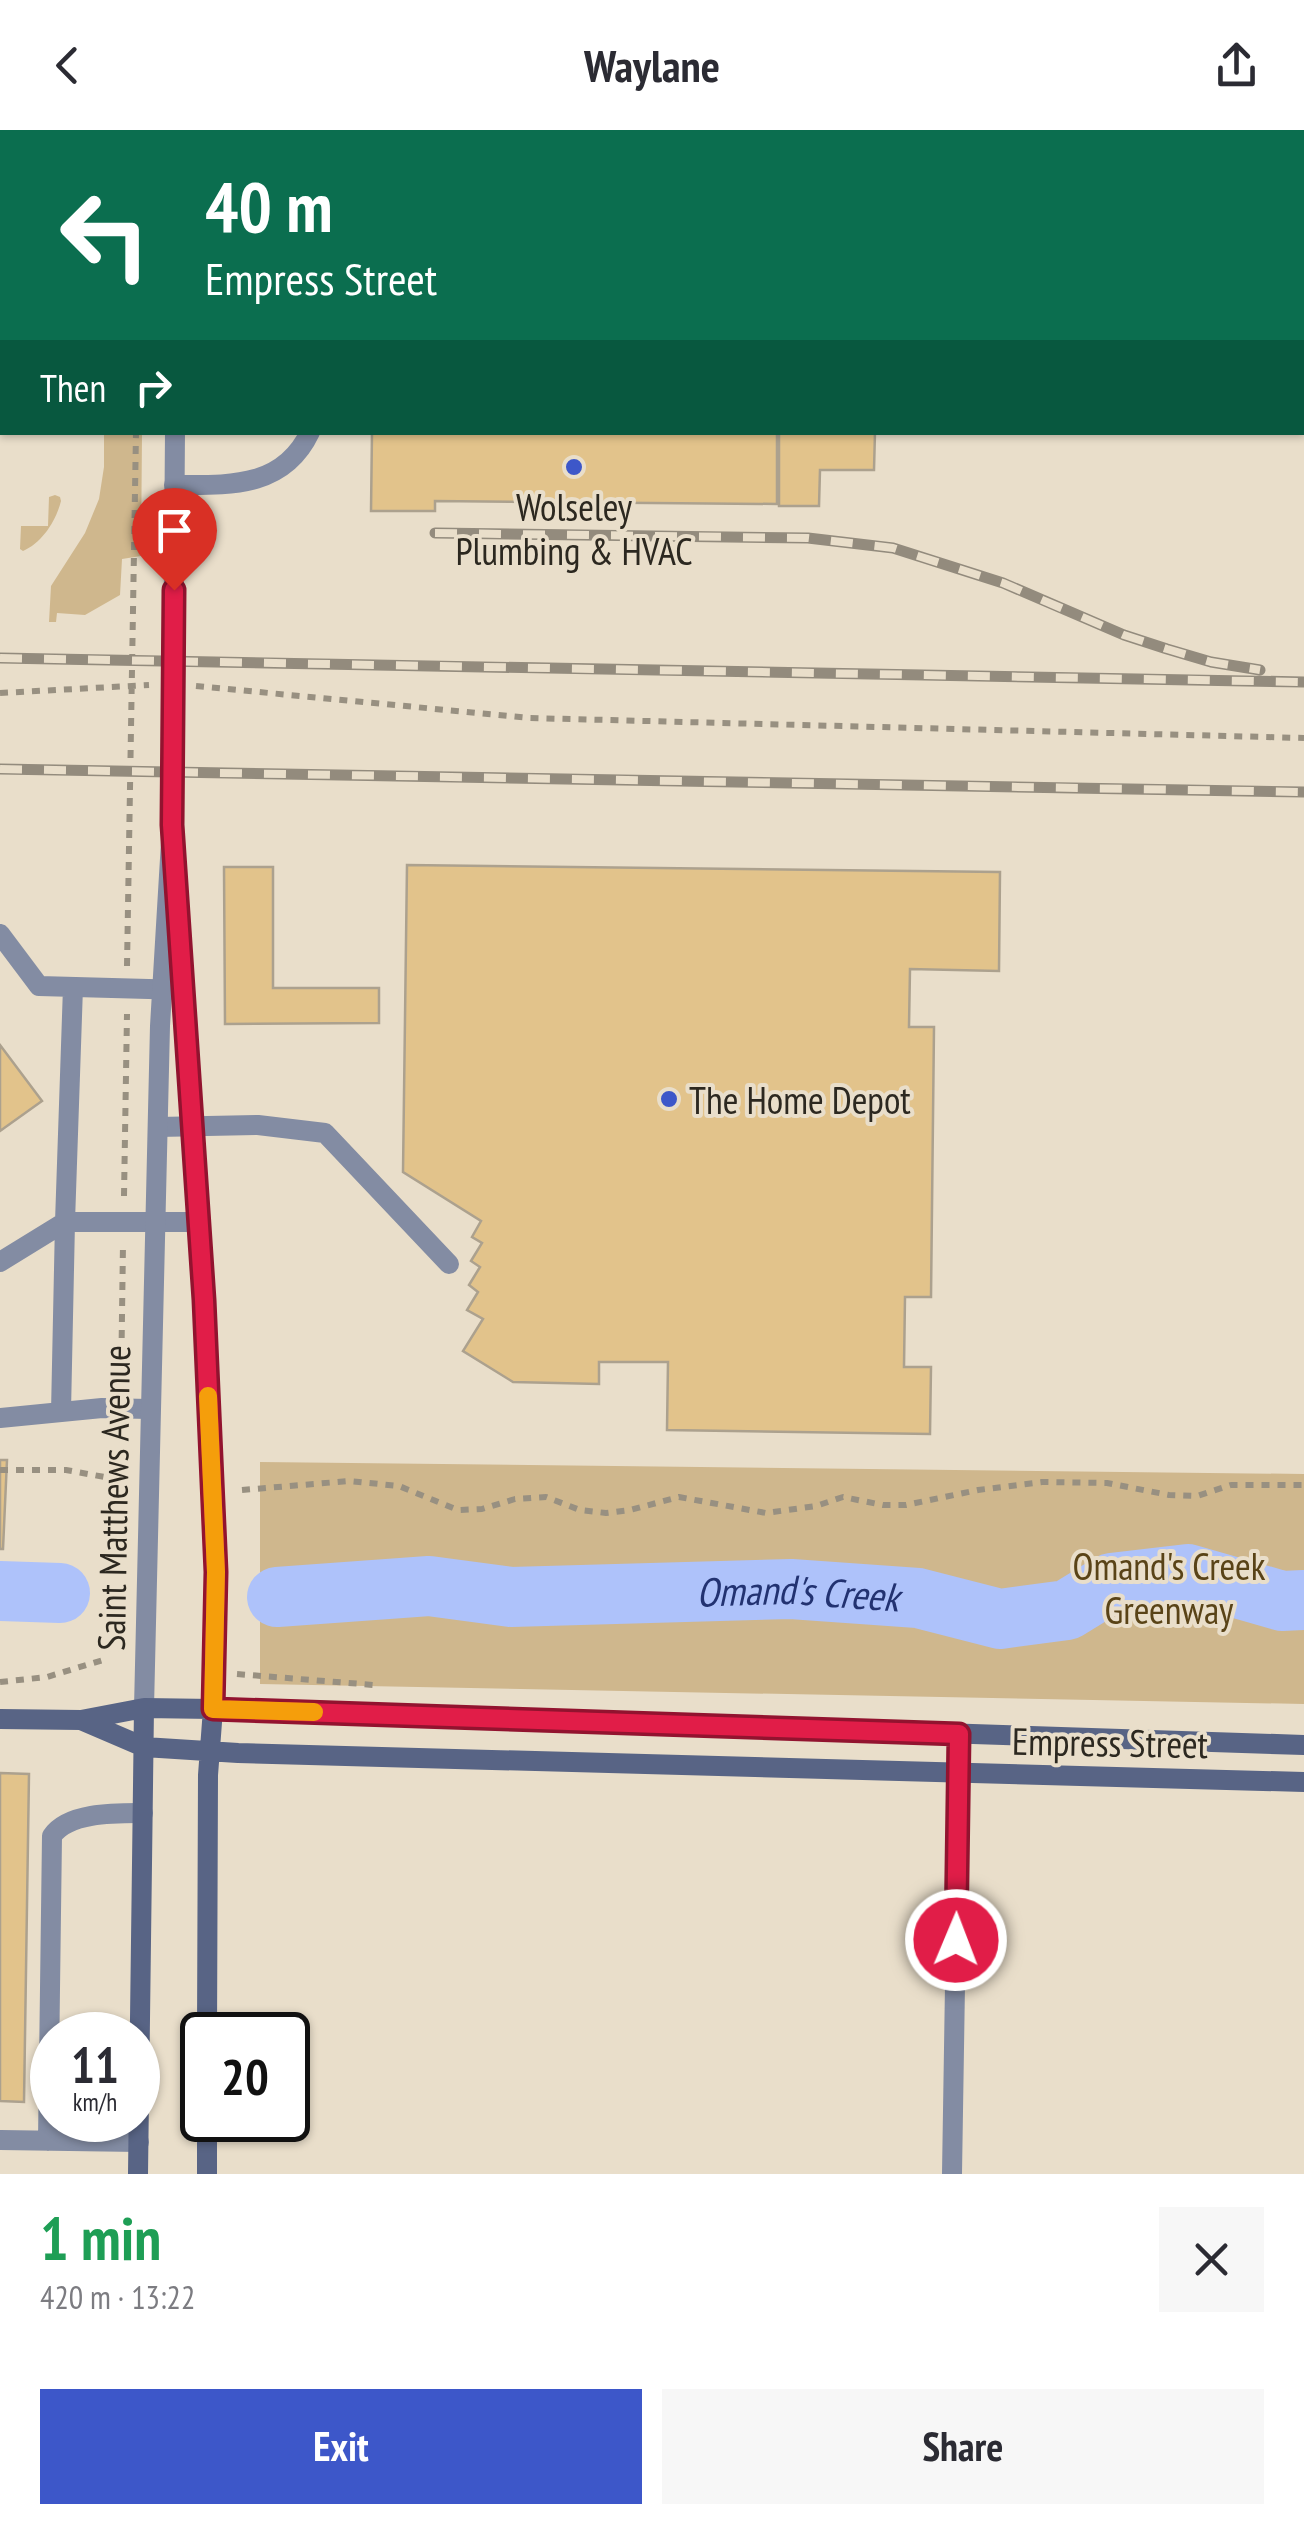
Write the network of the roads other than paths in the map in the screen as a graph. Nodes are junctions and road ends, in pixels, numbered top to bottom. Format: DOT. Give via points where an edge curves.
graph roads {
  1 [pos="175,435"];
  2 [pos="308,435"];
  3 [pos="174,485"];
  4 [pos="172,825"];
  5 [pos="0,934"];
  6 [pos="74,987"];
  7 [pos="162,989"];
  8 [pos="185,990"];
  9 [pos="158,1127"];
  10 [pos="194,1128"];
  11 [pos="64,1222"];
  12 [pos="154,1222"];
  13 [pos="200,1222"];
  14 [pos="0,1262"];
  15 [pos="449,1264"];
  16 [pos="149,1409"];
  17 [pos="61,1412"];
  18 [pos="0,1418"];
  19 [pos="144,1708"];
  20 [pos="213,1709"];
  21 [pos="0,1718"];
  22 [pos="81,1720"];
  23 [pos="959,1734"];
  24 [pos="1304,1745"];
  25 [pos="144,1747"];
  26 [pos="210,1751"];
  27 [pos="958,1774"];
  28 [pos="1304,1782"];
  29 [pos="142,1813"];
  30 [pos="50,2012"];
  31 [pos="140,2012"];
  32 [pos="207,2012"];
  33 [pos="0,2140"];
  34 [pos="30,2141"];
  35 [pos="138,2142"];
  36 [pos="207,2142"];
  37 [pos="138,2174"];
  38 [pos="207,2174"];
  39 [pos="952,2174"];
  1 -- 3 [label="street, Saint Matthews Avenue"];
  2 -- 3 [label="street" via="266,478"];
  3 -- 4 [label="street, Saint Matthews Avenue"];
  4 -- 7 [label="street, Saint Matthews Avenue"];
  4 -- 8 [label="street, Saint Matthews Avenue"];
  5 -- 6 [label="street" via="39,986"];
  6 -- 7 [label="street"];
  6 -- 11 [label="street"];
  7 -- 8 [label="street"];
  7 -- 9 [label="street, Saint Matthews Avenue"];
  8 -- 10 [label="street, Saint Matthews Avenue"];
  9 -- 10 [label="street"];
  9 -- 12 [label="street, Saint Matthews Avenue"];
  10 -- 13 [label="street, Saint Matthews Avenue"];
  10 -- 15 [label="street" via="258,1125 325,1133"];
  11 -- 12 [label="street"];
  11 -- 14 [label="street"];
  11 -- 17 [label="street"];
  12 -- 13 [label="street"];
  12 -- 16 [label="street, Saint Matthews Avenue"];
  13 -- 20 [label="street, Saint Matthews Avenue" via="216,1572"];
  16 -- 17 [label="street"];
  16 -- 19 [label="street, Saint Matthews Avenue"];
  17 -- 18 [label="street"];
  19 -- 20 [label="main road, Empress Street"];
  19 -- 22 [label="main road, Empress Street"];
  19 -- 25 [label="main road, Saint Matthews Avenue"];
  20 -- 23 [label="main road, Empress Street"];
  20 -- 26 [label="main road, Saint Matthews Avenue"];
  21 -- 22 [label="main road, Empress Street"];
  22 -- 25 [label="main road, Empress Street"];
  23 -- 24 [label="main road, Empress Street"];
  23 -- 27 [label="street"];
  25 -- 26 [label="main road, Empress Street"];
  25 -- 29 [label="main road, Saint Matthews Avenue"];
  26 -- 27 [label="main road, Empress Street"];
  26 -- 32 [label="main road, Saint Matthews Avenue"];
  27 -- 28 [label="main road, Empress Street"];
  27 -- 39 [label="street"];
  29 -- 30 [label="street" via="70,1822 52,1836"];
  29 -- 31 [label="main road, Saint Matthews Avenue"];
  33 -- 34 [label="street"];
  35 -- 37 [label="main road, Saint Matthews Avenue"];
  36 -- 38 [label="main road"];
}
